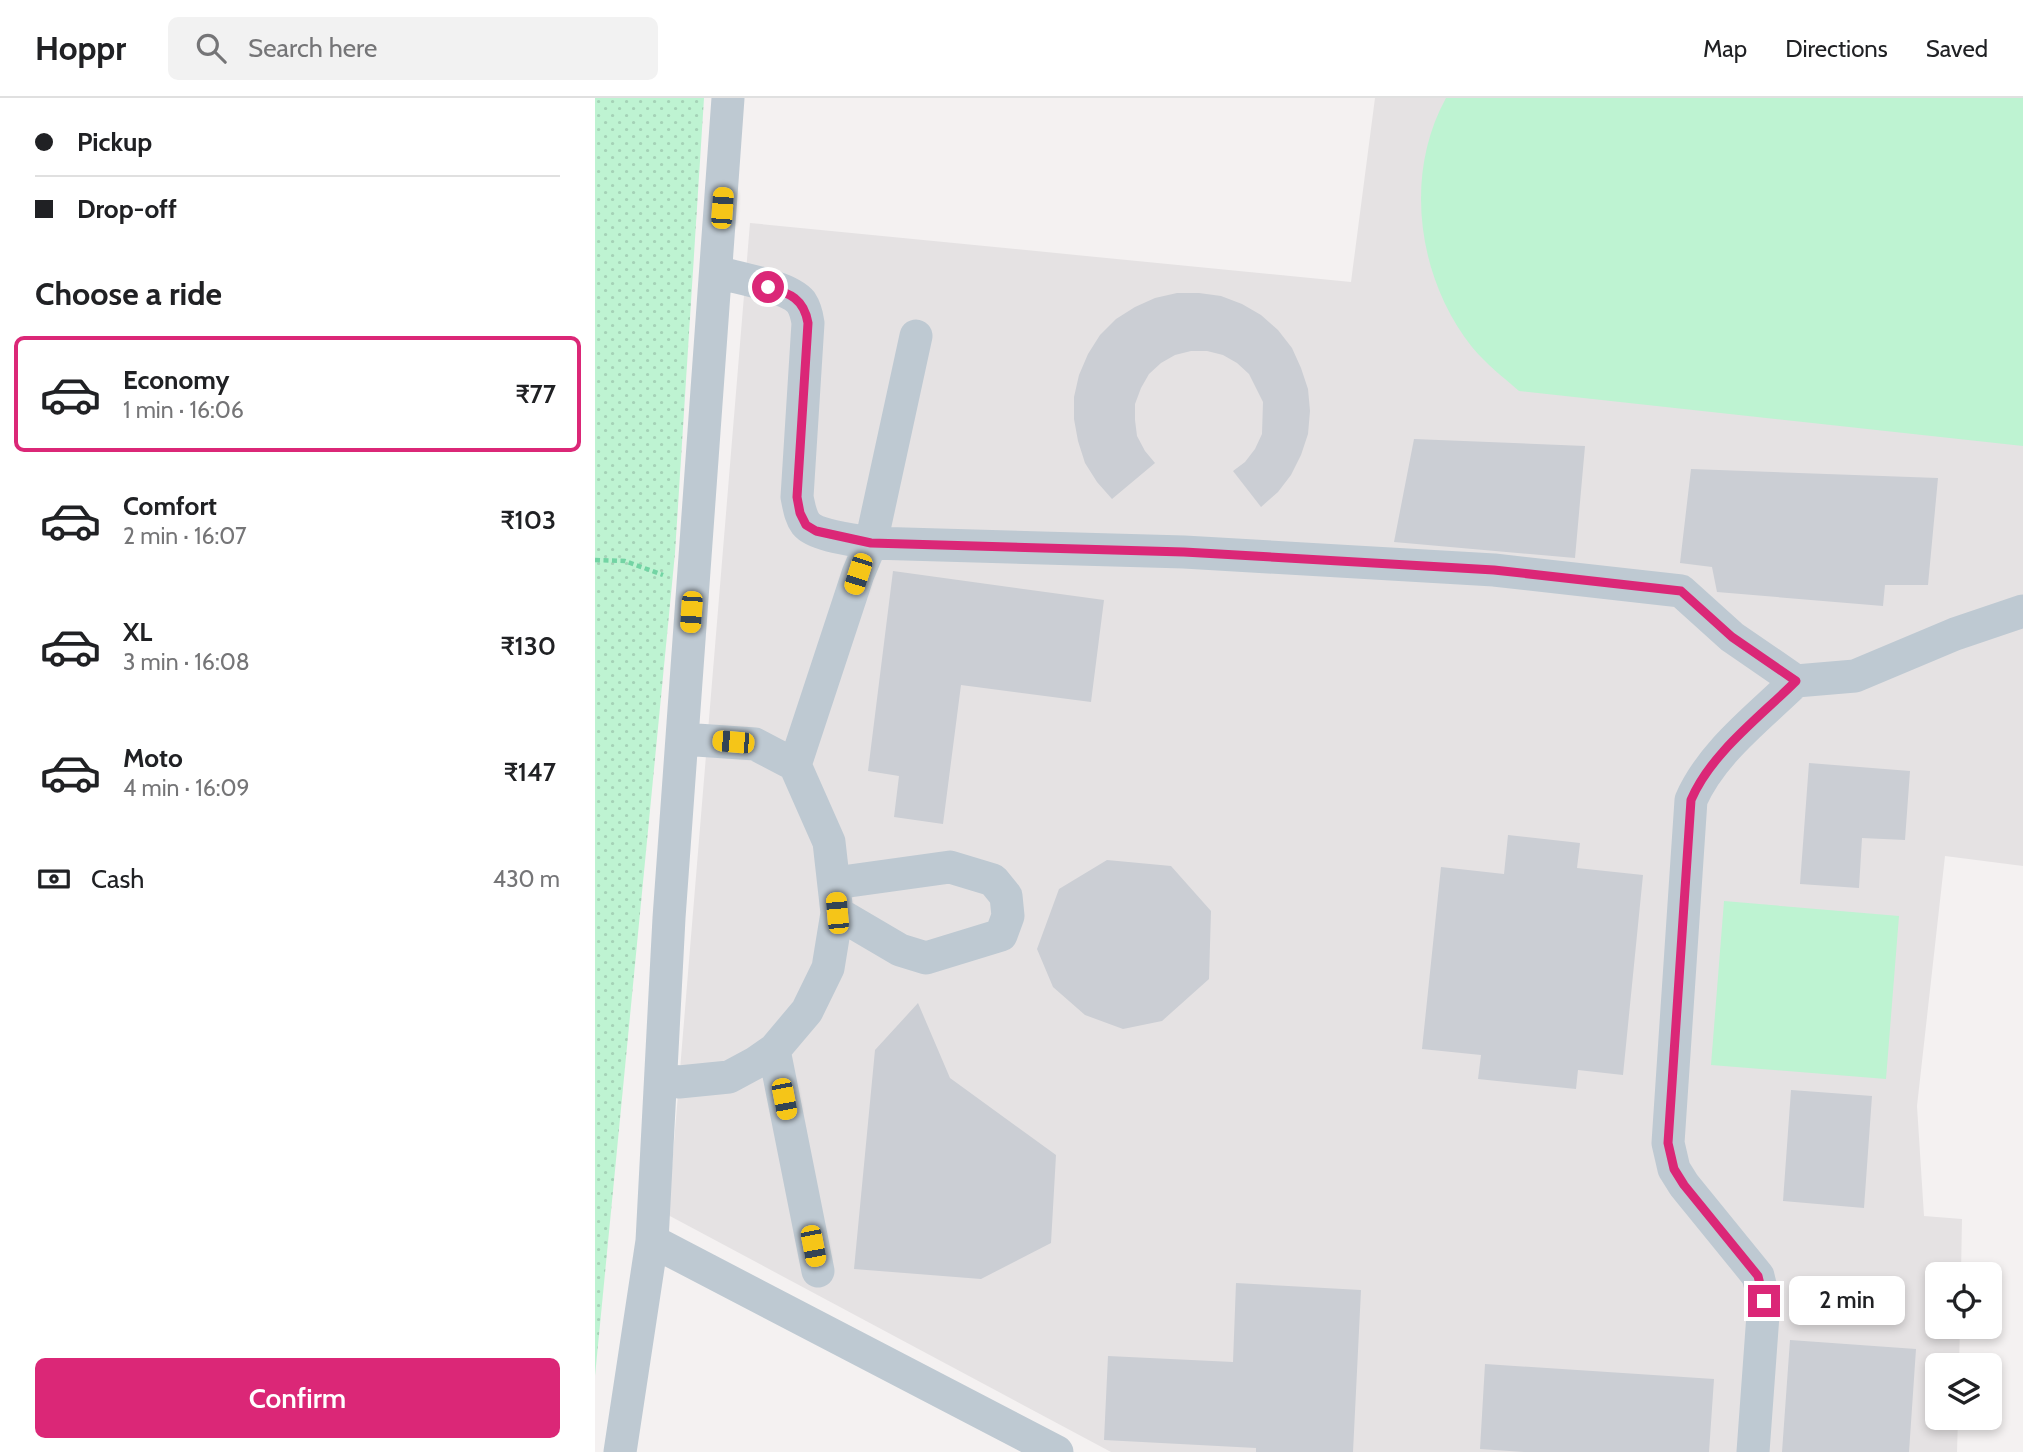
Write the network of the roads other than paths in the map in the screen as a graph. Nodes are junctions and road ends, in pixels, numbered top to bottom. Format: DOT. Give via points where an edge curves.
graph roads {
  1 [pos="728,98"];
  2 [pos="716,272"];
  3 [pos="916,336"];
  4 [pos="871,543"];
  5 [pos="2023,611"];
  6 [pos="1796,681"];
  7 [pos="682,739"];
  8 [pos="795,765"];
  9 [pos="774,1050"];
  10 [pos="661,1079"];
  11 [pos="653,1241"];
  12 [pos="818,1271"];
  13 [pos="620,1452"];
  14 [pos="1057,1452"];
  15 [pos="1753,1452"];
  1 -- 2 [label="street"];
  2 -- 4 [label="street" via="790,293 801,302 808,323 797,497 800,513 816,531"];
  2 -- 7 [label="street"];
  3 -- 4 [label="street"];
  4 -- 6 [label="street" via="1184,552 1494,570 1681,591 1732,637"];
  4 -- 8 [label="street"];
  5 -- 6 [label="street" via="1855,676"];
  6 -- 15 [label="street" via="1715,760 1691,800 1668,1143 1674,1169 1684,1185 1758,1276 1762,1287"];
  7 -- 8 [label="street" via="755,744"];
  7 -- 10 [label="street"];
  8 -- 9 [label="street" via="829,842 836,898 828,968 807,1011"];
  9 -- 10 [label="street" via="729,1077 679,1082"];
  9 -- 12 [label="street"];
  10 -- 11 [label="street"];
  11 -- 13 [label="street"];
  11 -- 14 [label="street"];
}
